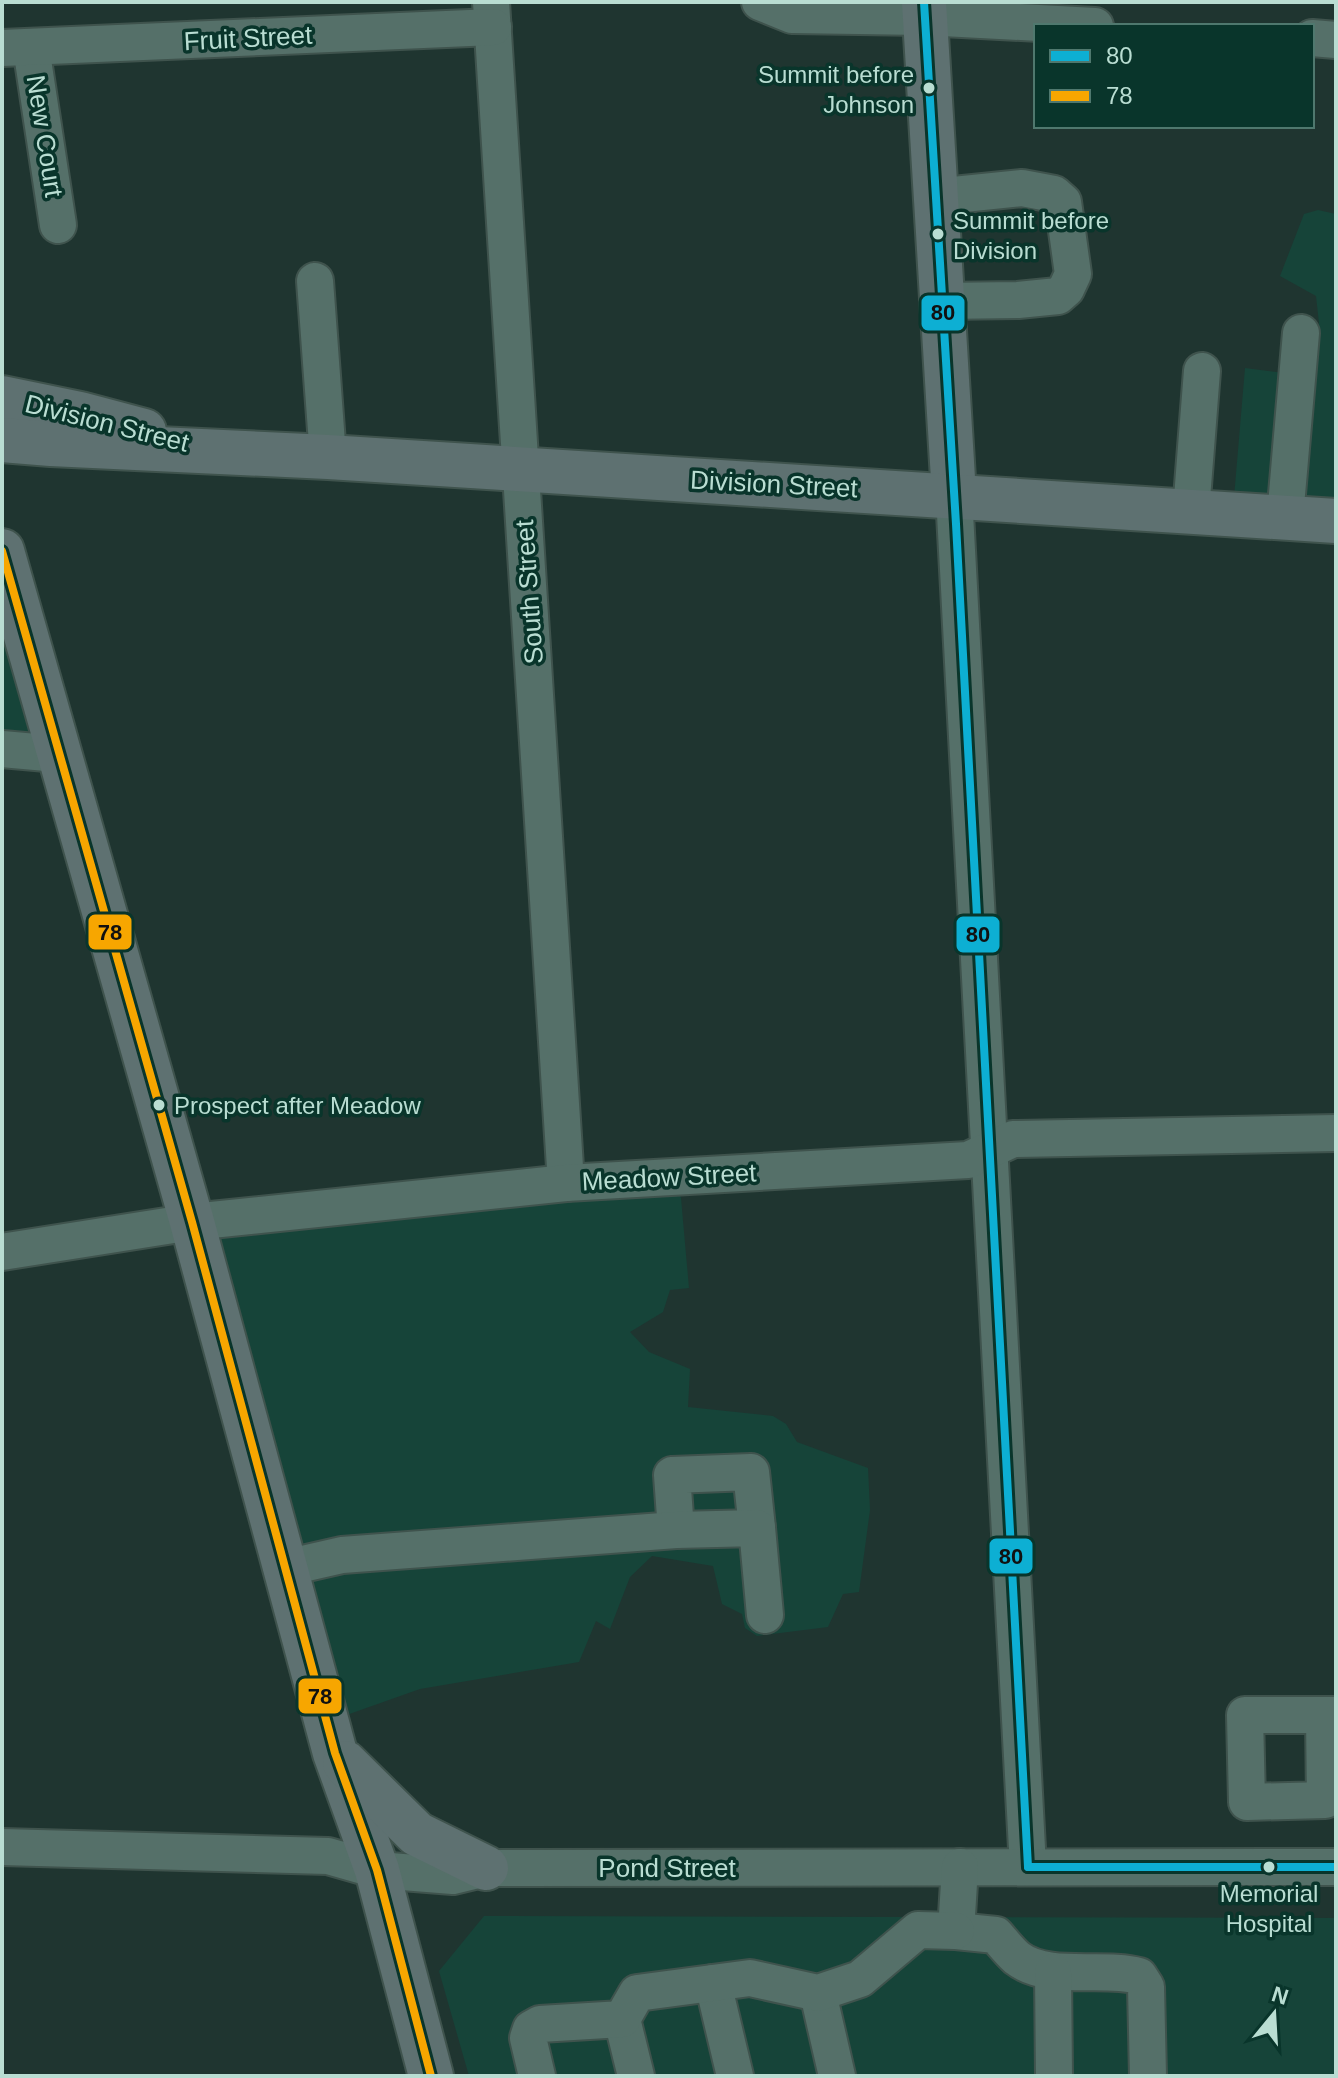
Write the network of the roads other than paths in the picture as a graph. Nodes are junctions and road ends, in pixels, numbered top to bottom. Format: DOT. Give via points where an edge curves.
graph roads {
  1 [pos="760,2"];
  2 [pos="924,9"];
  3 [pos="492,14"];
  4 [pos="1075,24"];
  5 [pos="1314,38"];
  6 [pos="1336,40"];
  7 [pos="16,48"];
  8 [pos="934,197"];
  9 [pos="58,225"];
  10 [pos="315,281"];
  11 [pos="941,301"];
  12 [pos="1301,333"];
  13 [pos="1202,371"];
  14 [pos="2,398"];
  15 [pos="2,440"];
  16 [pos="212,450"];
  17 [pos="328,457"];
  18 [pos="521,469"];
  19 [pos="954,495"];
  20 [pos="1191,511"];
  21 [pos="1285,517"];
  22 [pos="1336,521"];
  23 [pos="2,551"];
  24 [pos="2,749"];
  25 [pos="58,754"];
  26 [pos="1336,1133"];
  27 [pos="990,1149"];
  28 [pos="566,1183"];
  29 [pos="192,1222"];
  30 [pos="2,1252"];
  31 [pos="757,1528"];
  32 [pos="676,1530"];
  33 [pos="285,1568"];
  34 [pos="765,1615"];
  35 [pos="335,1753"];
  36 [pos="2,1847"];
  37 [pos="960,1867"];
  38 [pos="1028,1867"];
  39 [pos="1336,1867"];
  40 [pos="486,1868"];
  41 [pos="377,1870"];
  42 [pos="956,1931"];
  43 [pos="1053,1972"];
  44 [pos="713,1983"];
  45 [pos="818,1993"];
  46 [pos="622,2019"];
  47 [pos="431,2076"];
  48 [pos="537,2076"];
  49 [pos="636,2076"];
  50 [pos="735,2076"];
  51 [pos="837,2076"];
  52 [pos="1054,2076"];
  53 [pos="1148,2076"];
  1 -- 2 [label="street" via="792,15"];
  2 -- 4 [label="street"];
  2 -- 8 [label="main road"];
  3 -- 7 [label="street, Fruit Street"];
  3 -- 18 [label="street, South Street"];
  5 -- 6 [label="street"];
  7 -- 9 [label="street, New Court"];
  8 -- 11 [label="main road"];
  8 -- 11 [label="street" via="1022,188 1054,194 1063,202 1073,274 1058,296"];
  10 -- 17 [label="street"];
  11 -- 19 [label="main road"];
  12 -- 21 [label="street"];
  13 -- 20 [label="street"];
  14 -- 16 [label="main road, Division Street"];
  15 -- 16 [label="main road, Division Street"];
  16 -- 17 [label="main road, Division Street"];
  17 -- 18 [label="main road, Division Street"];
  18 -- 19 [label="main road, Division Street"];
  18 -- 28 [label="street, South Street"];
  19 -- 20 [label="main road, Division Street"];
  19 -- 27 [label="street"];
  20 -- 21 [label="main road, Division Street"];
  21 -- 22 [label="main road, Division Street"];
  23 -- 25 [label="main road"];
  24 -- 25 [label="street"];
  25 -- 29 [label="main road"];
  26 -- 27 [label="street, Meadow Street" via="1013,1139"];
  27 -- 28 [label="street, Meadow Street" via="968,1160"];
  27 -- 38 [label="street"];
  28 -- 29 [label="street, Meadow Street"];
  29 -- 30 [label="street, Meadow Street"];
  29 -- 33 [label="main road"];
  31 -- 32 [label="street"];
  31 -- 32 [label="street" via="751,1472 672,1475"];
  31 -- 34 [label="street"];
  32 -- 33 [label="street" via="342,1555"];
  33 -- 35 [label="main road"];
  35 -- 40 [label="main road" via="417,1834"];
  35 -- 41 [label="main road"];
  36 -- 41 [label="street, Pond Street" via="328,1856"];
  37 -- 38 [label="street, Pond Street"];
  37 -- 40 [label="street, Pond Street"];
  37 -- 42 [label="street"];
  38 -- 39 [label="street, Pond Street"];
  40 -- 41 [label="street, Pond Street" via="453,1876"];
  41 -- 47 [label="main road"];
  42 -- 43 [label="street" via="996,1935 1019,1960"];
  42 -- 45 [label="street" via="918,1930 860,1979"];
  43 -- 52 [label="street"];
  43 -- 53 [label="street" via="1139,1976 1146,1987"];
  44 -- 45 [label="street" via="750,1978"];
  44 -- 46 [label="street" via="637,1993"];
  44 -- 50 [label="street"];
  45 -- 51 [label="street"];
  46 -- 48 [label="street" via="531,2029 528,2038"];
  46 -- 49 [label="street"];
}
